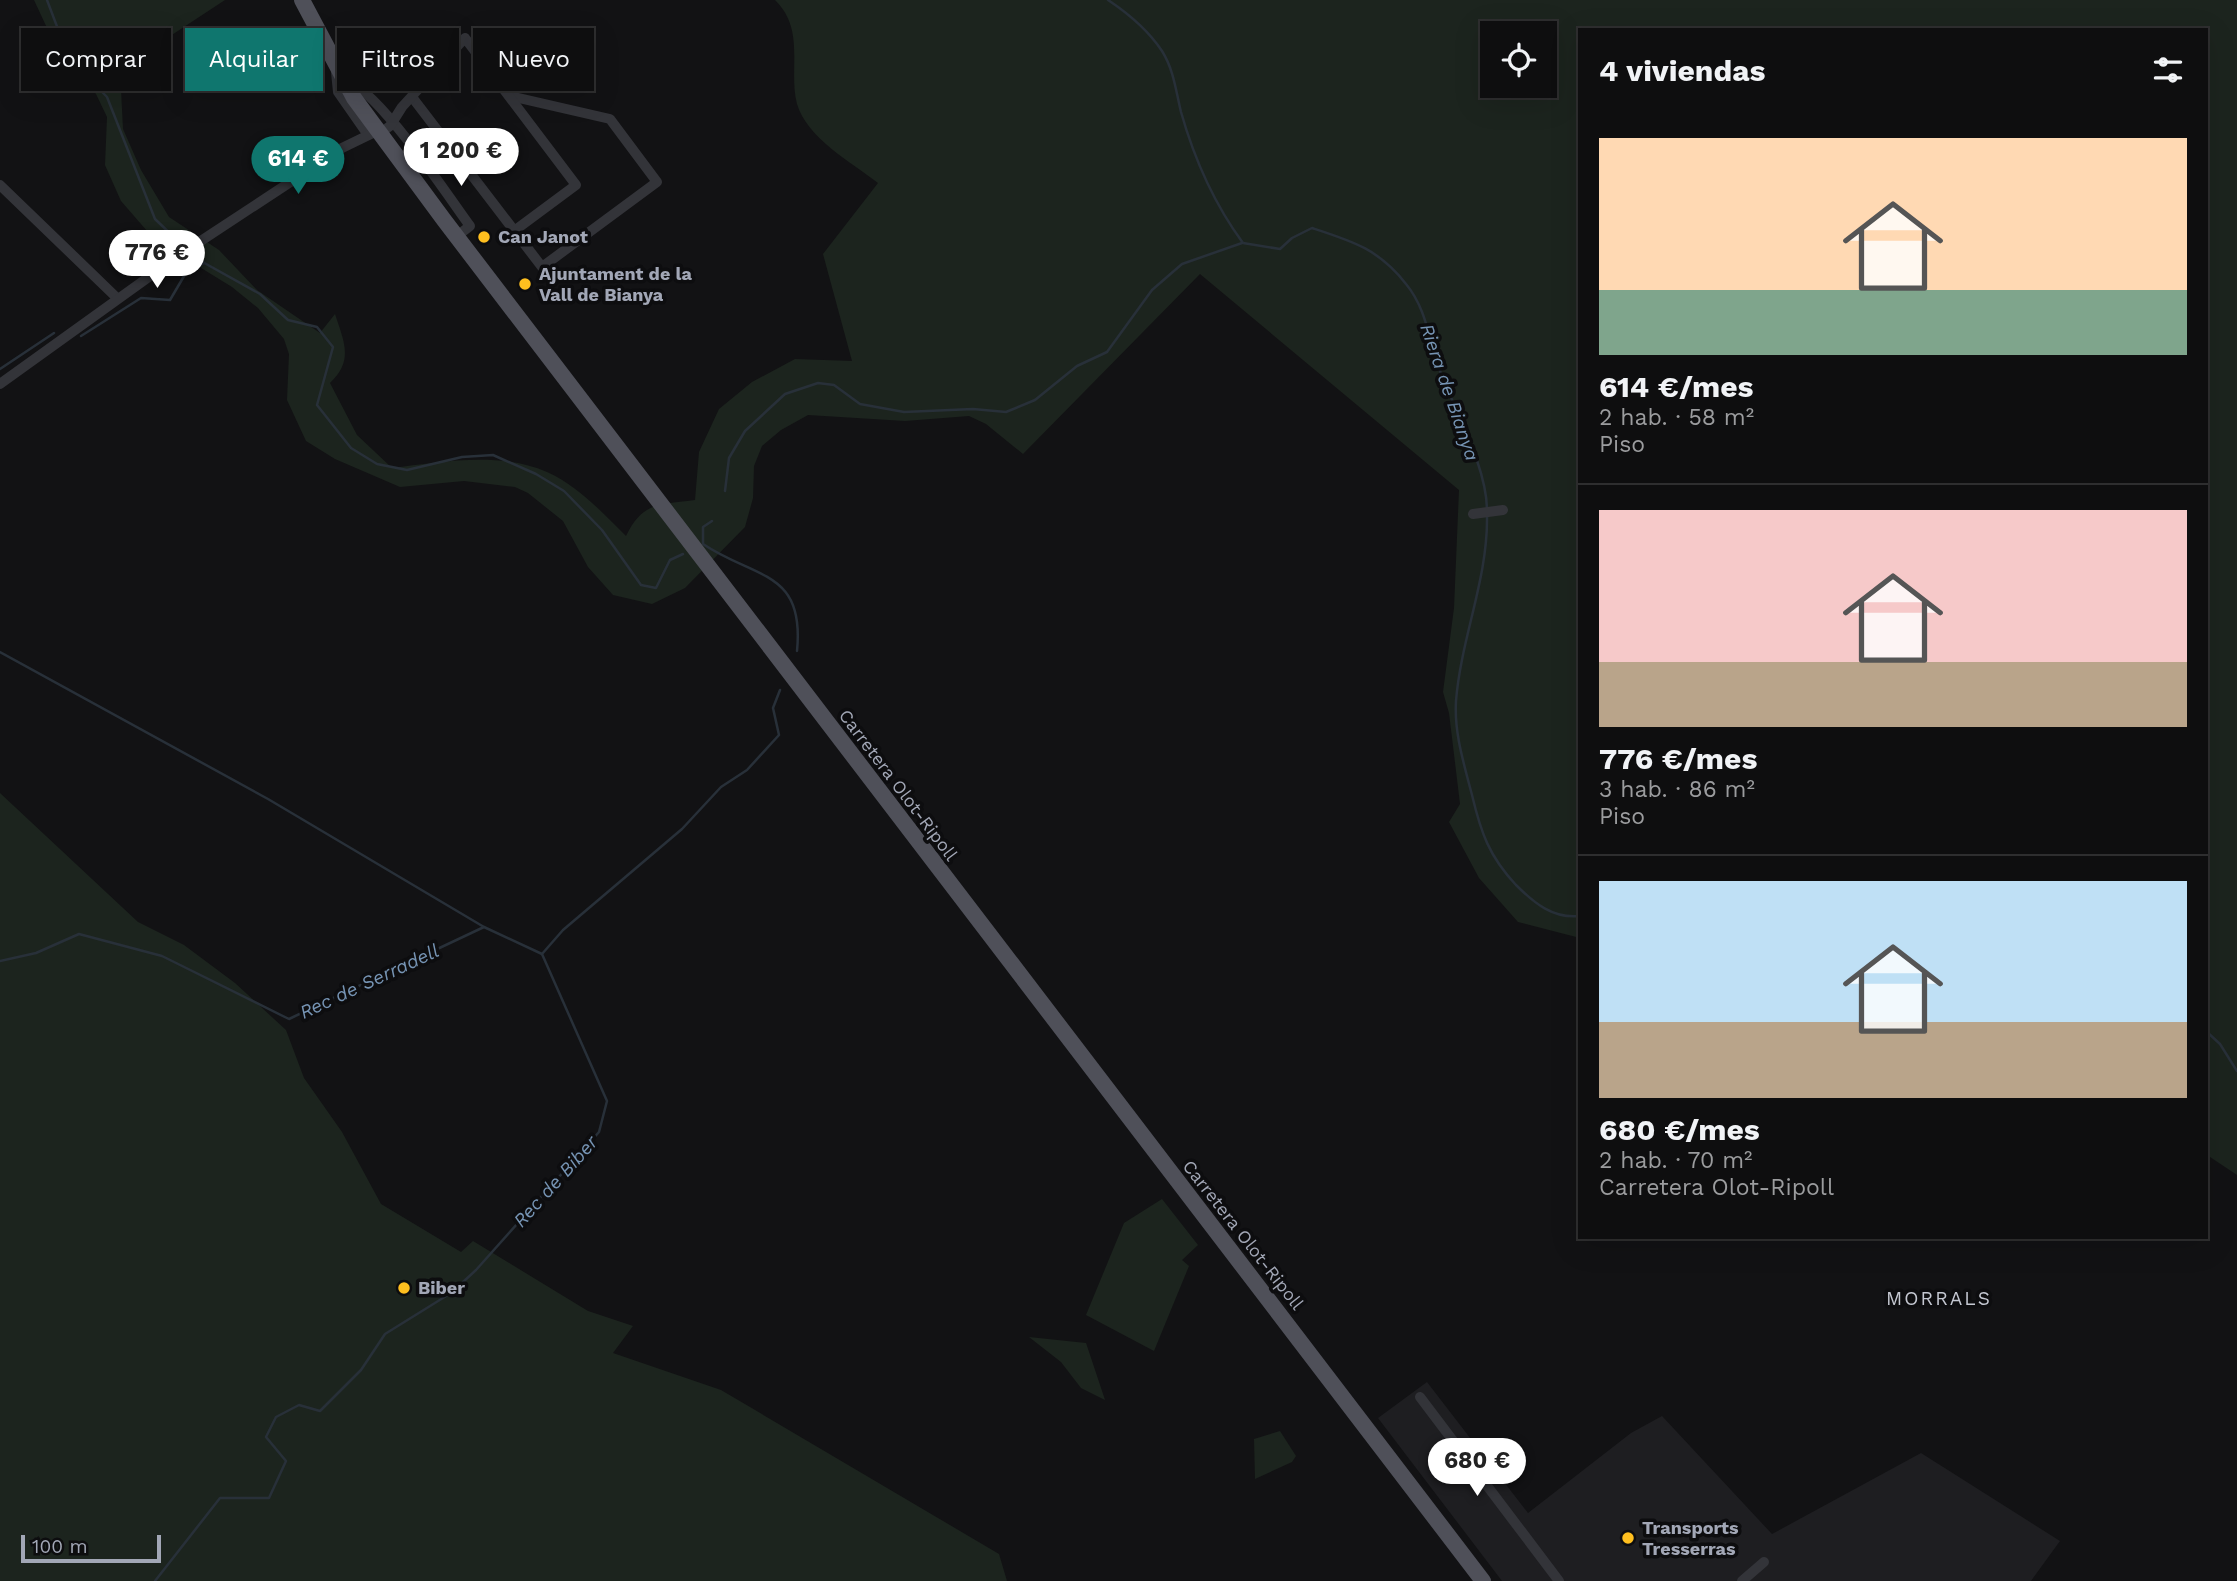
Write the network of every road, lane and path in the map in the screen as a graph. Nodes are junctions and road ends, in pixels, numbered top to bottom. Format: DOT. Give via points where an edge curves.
graph roads {
  1 [pos="302,0"];
  2 [pos="336,65"];
  3 [pos="510,96"];
  4 [pos="412,97"];
  5 [pos="402,107"];
  6 [pos="394,121"];
  7 [pos="376,127"];
  8 [pos="0,185"];
  9 [pos="514,231"];
  10 [pos="457,236"];
  11 [pos="117,298"];
  12 [pos="0,384"];
  13 [pos="1503,510"];
  14 [pos="1473,514"];
  15 [pos="1420,1397"];
  16 [pos="1764,1562"];
  17 [pos="1483,1581"];
  18 [pos="1559,1581"];
  19 [pos="1742,1581"];
  1 -- 2 [label="main road, Carretera Olot-Ripoll"];
  2 -- 7 [label="main road, Carretera Olot-Ripoll"];
  2 -- 7 [label="street" via="338,92"];
  3 -- 4 [label="street" via="465,38"];
  3 -- 9 [label="street" via="576,185"];
  3 -- 9 [label="street" via="610,119 657,182 542,267"];
  4 -- 5 [label="street"];
  4 -- 9 [label="street"];
  5 -- 6 [label="street"];
  5 -- 7 [label="street"];
  6 -- 7 [label="street"];
  6 -- 7 [label="street"];
  6 -- 10 [label="street" via="470,226"];
  7 -- 10 [label="main road, Carretera Olot-Ripoll"];
  7 -- 11 [label="street"];
  8 -- 11 [label="street"];
  10 -- 17 [label="main road, Carretera Olot-Ripoll"];
  11 -- 12 [label="street"];
  13 -- 14 [label="street"];
  15 -- 18 [label="street"];
  16 -- 19 [label="street"];
}
